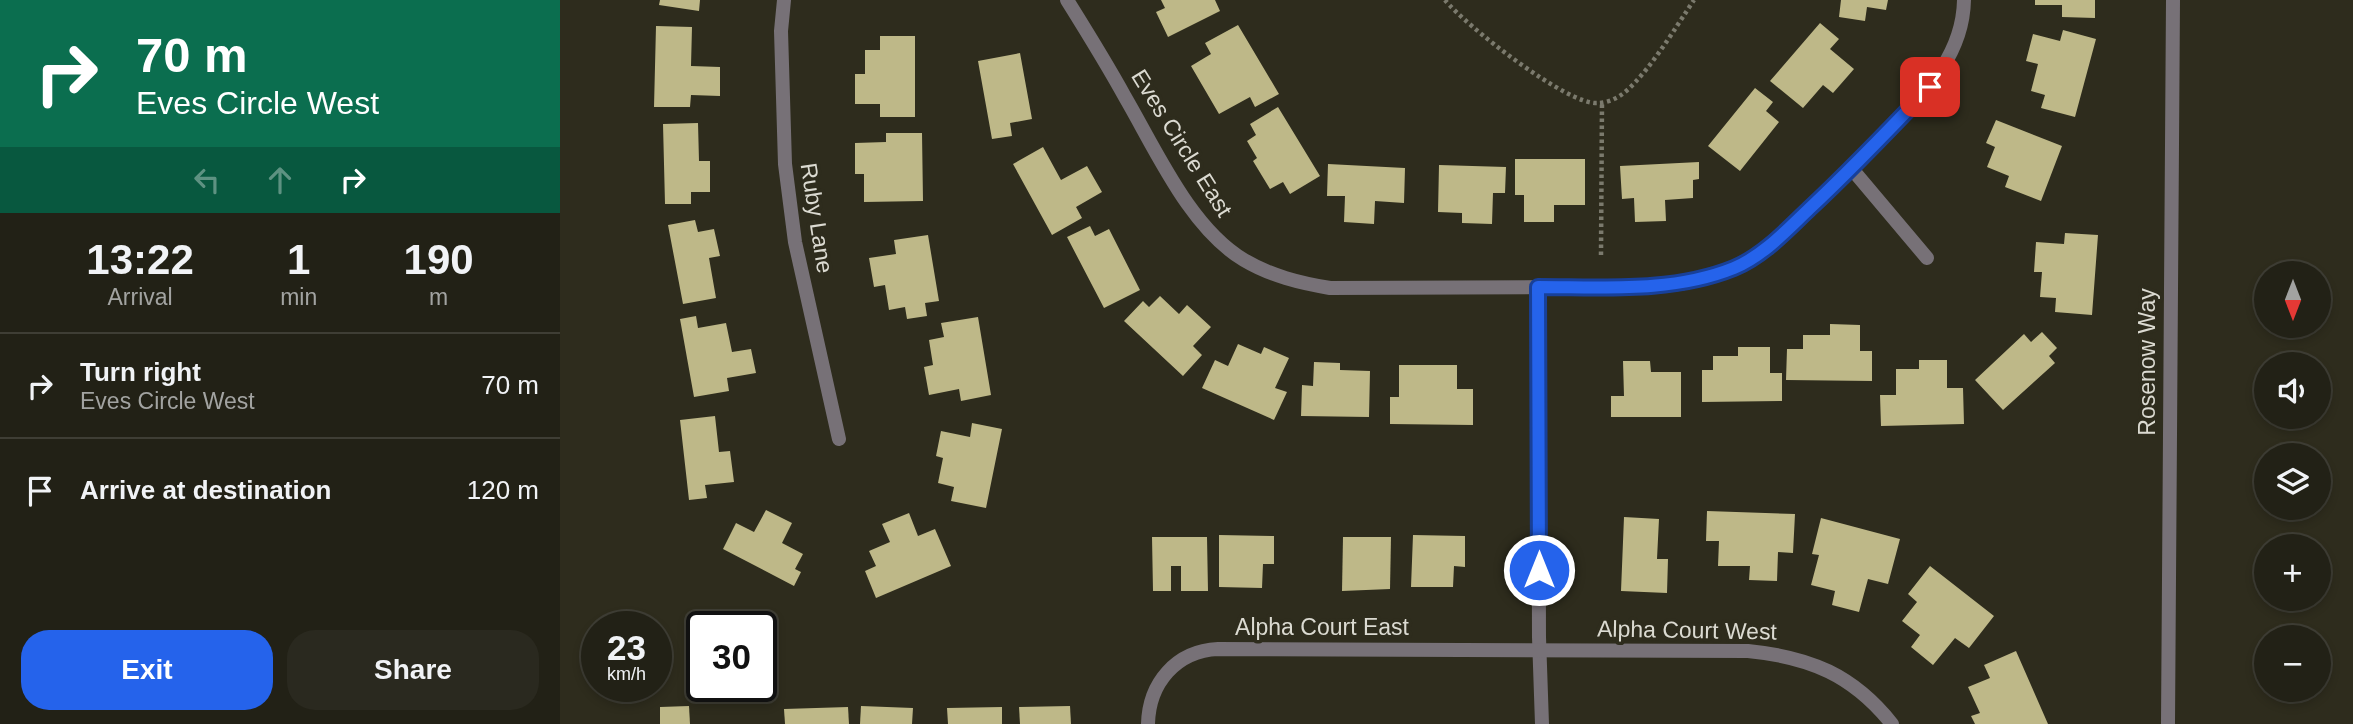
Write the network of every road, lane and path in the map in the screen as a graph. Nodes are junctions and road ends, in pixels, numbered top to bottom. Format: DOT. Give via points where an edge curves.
graph roads {
  1 [pos="784,0"];
  2 [pos="1068,0"];
  3 [pos="1445,0"];
  4 [pos="1694,0"];
  5 [pos="1964,0"];
  6 [pos="2173,0"];
  7 [pos="1602,102"];
  8 [pos="1852,169"];
  9 [pos="1601,255"];
  10 [pos="1927,258"];
  11 [pos="1538,287"];
  12 [pos="839,439"];
  13 [pos="1541,651"];
  14 [pos="1149,724"];
  15 [pos="1542,724"];
  16 [pos="1892,724"];
  17 [pos="2168,724"];
  1 -- 12 [label="street, Ruby Lane" via="785,164 795,242"];
  2 -- 11 [label="street, Eves Circle East" via="1190,206 1212,234 1243,260 1270,274 1330,288"];
  3 -- 7 [label="path" via="1529,71 1567,93"];
  4 -- 7 [label="path" via="1634,85"];
  5 -- 8 [label="street, Eves Circle East" via="1963,21 1942,71"];
  6 -- 17 [label="street, Rosenow Way"];
  7 -- 9 [label="path"];
  8 -- 10 [label="street"];
  8 -- 11 [label="street, Eves Circle East" via="1779,237 1734,268 1671,285"];
  11 -- 13 [label="street"];
  13 -- 14 [label="street, Alpha Court East" via="1210,649 1176,663 1162,677 1152,697"];
  13 -- 15 [label="street"];
  13 -- 16 [label="street, Alpha Court West" via="1784,654 1847,680"];
}
